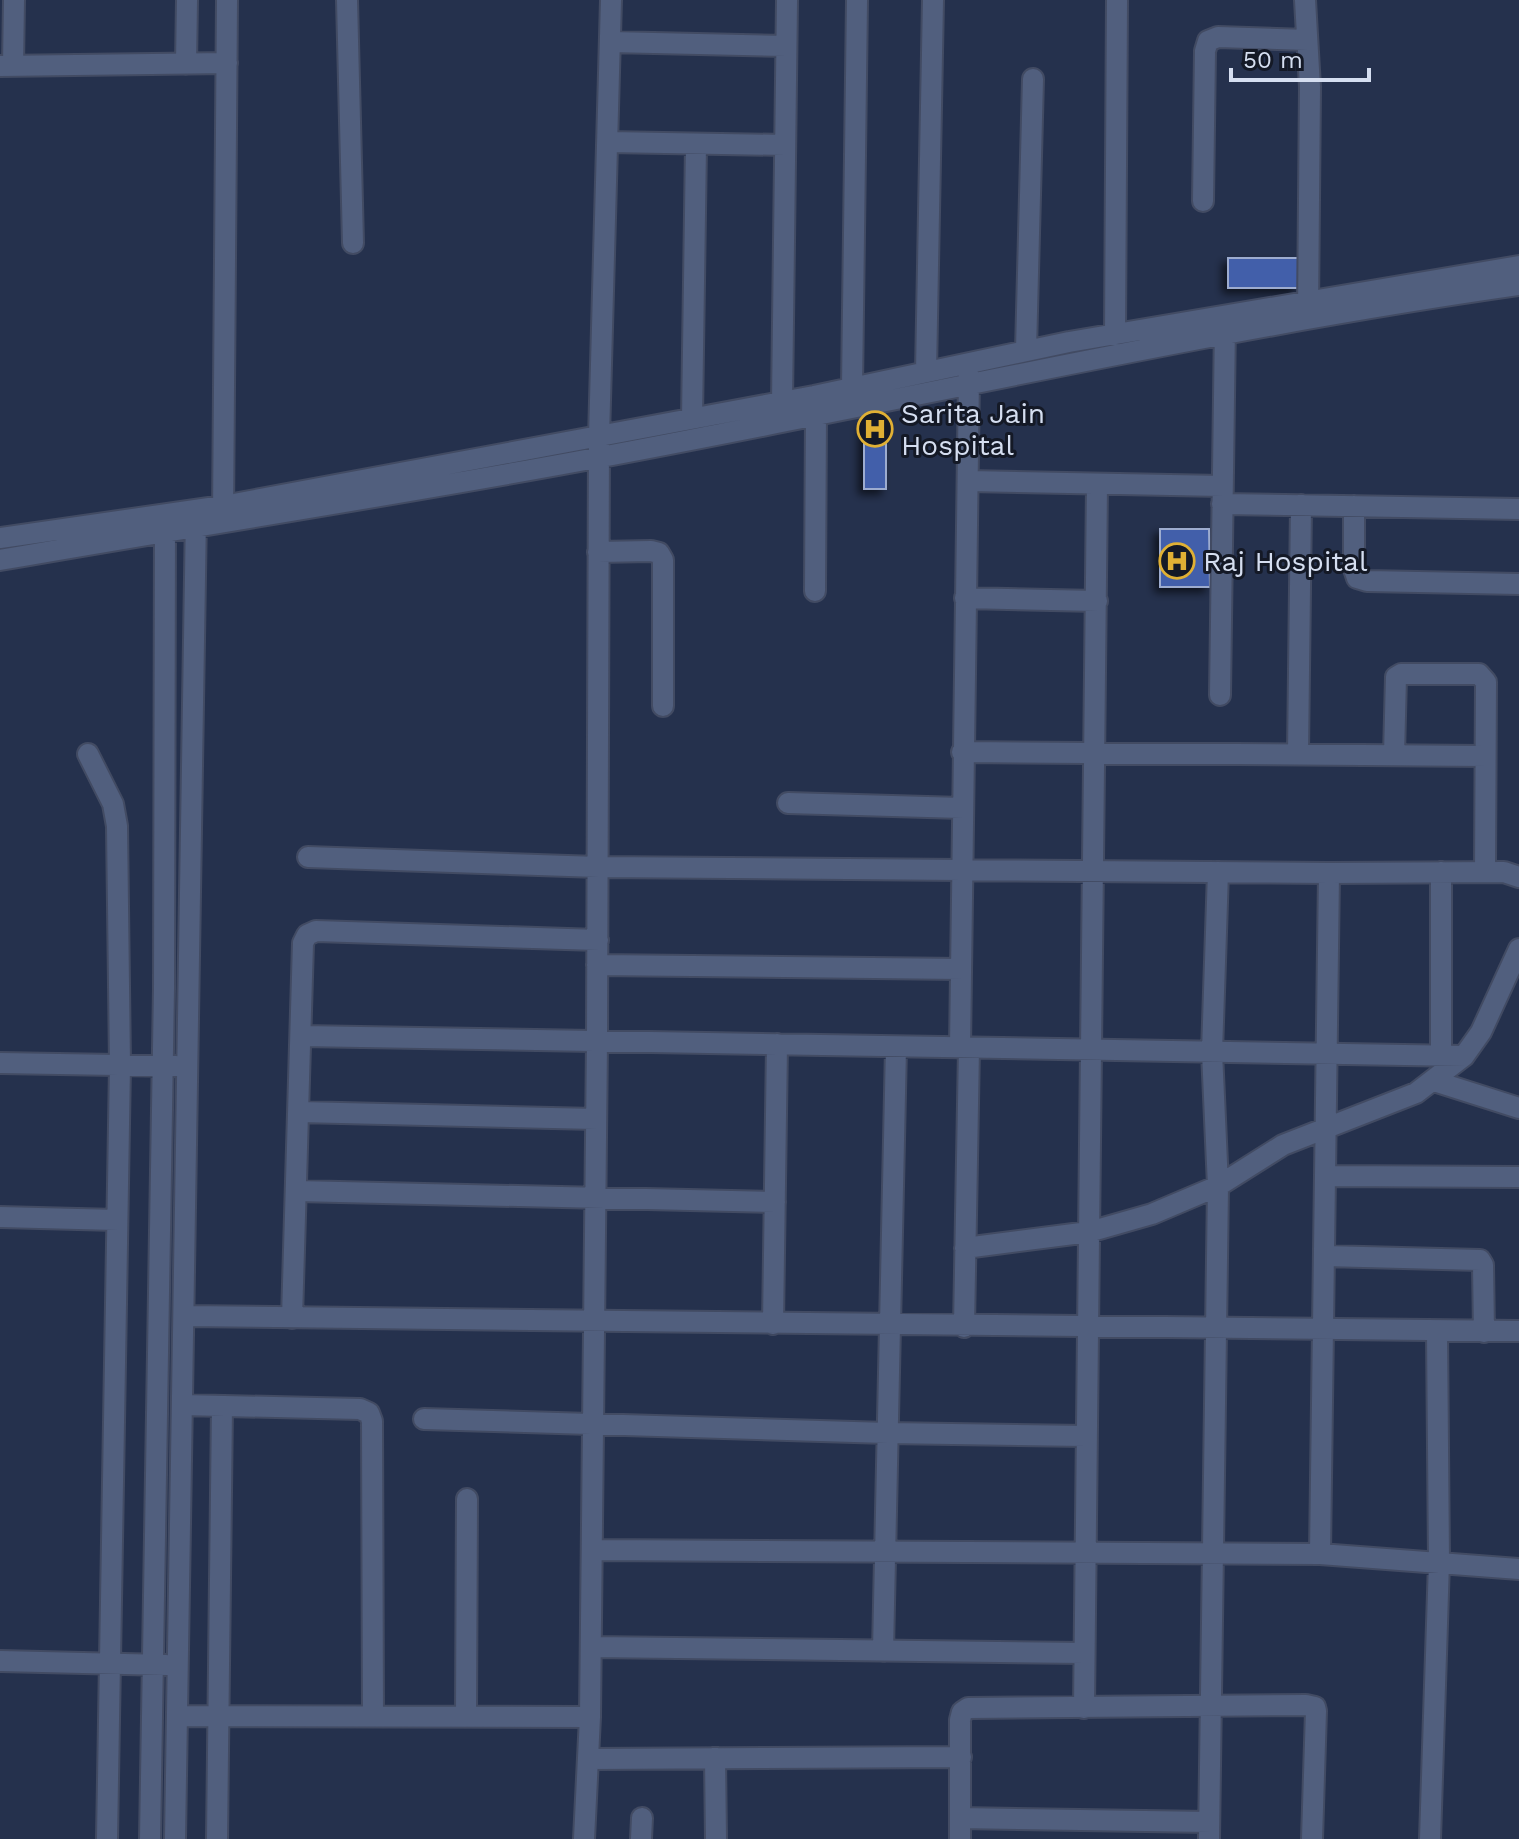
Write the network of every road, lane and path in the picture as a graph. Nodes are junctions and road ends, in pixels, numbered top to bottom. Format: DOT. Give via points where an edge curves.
graph roads {
  1 [pos="14,0"];
  2 [pos="187,0"];
  3 [pos="227,0"];
  4 [pos="347,0"];
  5 [pos="611,0"];
  6 [pos="787,0"];
  7 [pos="857,0"];
  8 [pos="933,0"];
  9 [pos="1117,0"];
  10 [pos="1305,0"];
  11 [pos="1307,40"];
  12 [pos="610,42"];
  13 [pos="786,46"];
  14 [pos="227,63"];
  15 [pos="186,64"];
  16 [pos="7,66"];
  17 [pos="1033,79"];
  18 [pos="608,142"];
  19 [pos="696,145"];
  20 [pos="785,145"];
  21 [pos="1203,201"];
  22 [pos="353,243"];
  23 [pos="1519,266"];
  24 [pos="1519,285"];
  25 [pos="1308,309"];
  26 [pos="1225,324"];
  27 [pos="1115,335"];
  28 [pos="1026,350"];
  29 [pos="969,364"];
  30 [pos="926,372"];
  31 [pos="968,386"];
  32 [pos="852,388"];
  33 [pos="782,403"];
  34 [pos="816,415"];
  35 [pos="692,419"];
  36 [pos="599,437"];
  37 [pos="599,458"];
  38 [pos="968,481"];
  39 [pos="1097,484"];
  40 [pos="1222,495"];
  41 [pos="1301,505"];
  42 [pos="1354,506"];
  43 [pos="1519,509"];
  44 [pos="223,514"];
  45 [pos="196,518"];
  46 [pos="164,522"];
  47 [pos="0,538"];
  48 [pos="598,552"];
  49 [pos="0,560"];
  50 [pos="1519,584"];
  51 [pos="815,591"];
  52 [pos="965,598"];
  53 [pos="1097,601"];
  54 [pos="1220,695"];
  55 [pos="663,706"];
  56 [pos="962,752"];
  57 [pos="1095,753"];
  58 [pos="88,754"];
  59 [pos="1298,754"];
  60 [pos="1394,755"];
  61 [pos="1485,756"];
  62 [pos="788,803"];
  63 [pos="962,808"];
  64 [pos="308,857"];
  65 [pos="598,867"];
  66 [pos="961,869"];
  67 [pos="1093,870"];
  68 [pos="1218,872"];
  69 [pos="1441,872"];
  70 [pos="1485,872"];
  71 [pos="1329,873"];
  72 [pos="1519,877"];
  73 [pos="598,940"];
  74 [pos="1519,949"];
  75 [pos="597,965"];
  76 [pos="961,969"];
  77 [pos="302,1036"];
  78 [pos="597,1041"];
  79 [pos="777,1044"];
  80 [pos="896,1047"];
  81 [pos="965,1048"];
  82 [pos="1091,1050"];
  83 [pos="1212,1052"];
  84 [pos="1326,1053"];
  85 [pos="1441,1054"];
  86 [pos="1464,1056"];
  87 [pos="0,1063"];
  88 [pos="120,1065"];
  89 [pos="163,1065"];
  90 [pos="188,1066"];
  91 [pos="1434,1081"];
  92 [pos="1519,1108"];
  93 [pos="299,1112"];
  94 [pos="596,1119"];
  95 [pos="1326,1128"];
  96 [pos="1326,1176"];
  97 [pos="1519,1177"];
  98 [pos="1218,1186"];
  99 [pos="297,1191"];
  100 [pos="595,1198"];
  101 [pos="775,1202"];
  102 [pos="0,1217"];
  103 [pos="117,1220"];
  104 [pos="1089,1232"];
  105 [pos="965,1248"];
  106 [pos="1325,1256"];
  107 [pos="184,1316"];
  108 [pos="292,1318"];
  109 [pos="594,1322"];
  110 [pos="773,1324"];
  111 [pos="889,1326"];
  112 [pos="964,1327"];
  113 [pos="1088,1328"];
  114 [pos="1217,1329"];
  115 [pos="1324,1331"];
  116 [pos="1519,1331"];
  117 [pos="1437,1332"];
  118 [pos="1484,1332"];
  119 [pos="182,1405"];
  120 [pos="222,1406"];
  121 [pos="424,1419"];
  122 [pos="592,1423"];
  123 [pos="887,1433"];
  124 [pos="1086,1436"];
  125 [pos="467,1499"];
  126 [pos="592,1550"];
  127 [pos="886,1551"];
  128 [pos="1085,1552"];
  129 [pos="1214,1553"];
  130 [pos="1320,1554"];
  131 [pos="1439,1562"];
  132 [pos="1519,1569"];
  133 [pos="591,1647"];
  134 [pos="883,1651"];
  135 [pos="1084,1653"];
  136 [pos="0,1661"];
  137 [pos="108,1663"];
  138 [pos="153,1664"];
  139 [pos="178,1665"];
  140 [pos="1212,1706"];
  141 [pos="1084,1708"];
  142 [pos="466,1715"];
  143 [pos="177,1716"];
  144 [pos="219,1716"];
  145 [pos="373,1716"];
  146 [pos="590,1717"];
  147 [pos="961,1757"];
  148 [pos="715,1758"];
  149 [pos="590,1759"];
  150 [pos="642,1818"];
  151 [pos="960,1818"];
  152 [pos="1209,1831"];
  153 [pos="107,1839"];
  154 [pos="150,1839"];
  155 [pos="175,1839"];
  156 [pos="217,1839"];
  157 [pos="584,1839"];
  158 [pos="641,1839"];
  159 [pos="716,1839"];
  160 [pos="960,1839"];
  161 [pos="1312,1839"];
  162 [pos="1430,1839"];
  1 -- 16 [label="street"];
  2 -- 15 [label="street"];
  3 -- 14 [label="street"];
  4 -- 22 [label="street"];
  5 -- 12 [label="street"];
  6 -- 13 [label="street"];
  7 -- 32 [label="street"];
  8 -- 30 [label="street"];
  9 -- 27 [label="street"];
  10 -- 11 [label="street"];
  11 -- 21 [label="street" via="1208,41"];
  11 -- 25 [label="street"];
  12 -- 13 [label="street"];
  12 -- 18 [label="street"];
  13 -- 20 [label="street"];
  14 -- 15 [label="street"];
  14 -- 44 [label="street"];
  15 -- 16 [label="street"];
  17 -- 28 [label="street"];
  18 -- 19 [label="street"];
  18 -- 36 [label="street"];
  19 -- 20 [label="street"];
  19 -- 35 [label="street"];
  20 -- 33 [label="street"];
  23 -- 25 [label="street"];
  24 -- 25 [label="street"];
  25 -- 26 [label="street"];
  26 -- 27 [label="street"];
  26 -- 31 [label="street"];
  26 -- 40 [label="street"];
  27 -- 28 [label="street"];
  28 -- 29 [label="street"];
  29 -- 30 [label="street"];
  29 -- 31 [label="street"];
  30 -- 32 [label="street"];
  31 -- 34 [label="street"];
  31 -- 38 [label="street"];
  32 -- 33 [label="street"];
  33 -- 35 [label="street"];
  34 -- 37 [label="street"];
  34 -- 51 [label="street"];
  35 -- 36 [label="street"];
  36 -- 37 [label="street"];
  36 -- 44 [label="street"];
  37 -- 44 [label="street" via="326,507"];
  37 -- 48 [label="street"];
  38 -- 39 [label="street"];
  38 -- 52 [label="street"];
  39 -- 40 [label="street"];
  39 -- 53 [label="street"];
  40 -- 41 [label="street"];
  40 -- 54 [label="street"];
  41 -- 42 [label="street"];
  41 -- 59 [label="street"];
  42 -- 43 [label="street"];
  42 -- 50 [label="street" via="1357,578"];
  44 -- 45 [label="street"];
  45 -- 46 [label="street"];
  45 -- 90 [label="street"];
  46 -- 47 [label="street"];
  46 -- 49 [label="street"];
  46 -- 89 [label="street"];
  48 -- 55 [label="street" via="651,551 663,560"];
  48 -- 65 [label="street"];
  52 -- 53 [label="street"];
  52 -- 56 [label="street"];
  53 -- 57 [label="street"];
  56 -- 57 [label="street"];
  56 -- 63 [label="street"];
  57 -- 59 [label="street"];
  57 -- 67 [label="street"];
  58 -- 88 [label="street" via="113,804 117,826"];
  59 -- 60 [label="street"];
  60 -- 61 [label="street"];
  60 -- 61 [label="street" via="1396,677 1479,674 1486,682"];
  61 -- 70 [label="street"];
  62 -- 63 [label="street"];
  63 -- 66 [label="street"];
  64 -- 65 [label="street"];
  65 -- 66 [label="street"];
  65 -- 73 [label="street"];
  66 -- 67 [label="street"];
  66 -- 76 [label="street"];
  67 -- 68 [label="street"];
  67 -- 82 [label="street"];
  68 -- 71 [label="street"];
  68 -- 83 [label="street"];
  69 -- 70 [label="street"];
  69 -- 71 [label="street"];
  69 -- 85 [label="street"];
  70 -- 72 [label="street"];
  71 -- 84 [label="street"];
  73 -- 75 [label="street"];
  73 -- 77 [label="street" via="316,931 303,943"];
  74 -- 86 [label="street" via="1495,1005"];
  75 -- 76 [label="street"];
  75 -- 78 [label="street"];
  76 -- 81 [label="street"];
  77 -- 78 [label="street"];
  77 -- 93 [label="street"];
  78 -- 79 [label="street"];
  78 -- 94 [label="street"];
  79 -- 80 [label="street"];
  79 -- 101 [label="street"];
  80 -- 81 [label="street"];
  80 -- 111 [label="street"];
  81 -- 82 [label="street"];
  81 -- 105 [label="street"];
  82 -- 83 [label="street"];
  82 -- 104 [label="street"];
  83 -- 84 [label="street"];
  83 -- 98 [label="street"];
  84 -- 85 [label="street"];
  84 -- 95 [label="street"];
  85 -- 86 [label="street"];
  86 -- 91 [label="street"];
  87 -- 88 [label="street"];
  88 -- 89 [label="street"];
  88 -- 103 [label="street"];
  89 -- 90 [label="street"];
  89 -- 138 [label="street"];
  90 -- 107 [label="street"];
  91 -- 92 [label="street"];
  91 -- 95 [label="street" via="1404,1099"];
  93 -- 94 [label="street"];
  93 -- 99 [label="street"];
  94 -- 100 [label="street"];
  95 -- 96 [label="street"];
  95 -- 98 [label="street" via="1283,1145"];
  96 -- 97 [label="street"];
  96 -- 106 [label="street"];
  98 -- 104 [label="street" via="1152,1214"];
  98 -- 114 [label="street"];
  99 -- 100 [label="street"];
  99 -- 108 [label="street"];
  100 -- 101 [label="street"];
  100 -- 109 [label="street"];
  101 -- 110 [label="street"];
  102 -- 103 [label="street"];
  103 -- 137 [label="street"];
  104 -- 105 [label="street"];
  104 -- 113 [label="street"];
  105 -- 112 [label="street"];
  106 -- 115 [label="street"];
  106 -- 118 [label="street" via="1480,1260"];
  107 -- 108 [label="street"];
  107 -- 119 [label="street"];
  108 -- 109 [label="street"];
  109 -- 110 [label="street"];
  109 -- 122 [label="street"];
  110 -- 111 [label="street"];
  111 -- 112 [label="street"];
  111 -- 123 [label="street"];
  112 -- 113 [label="street"];
  113 -- 114 [label="street"];
  113 -- 124 [label="street"];
  114 -- 115 [label="street"];
  114 -- 129 [label="street"];
  115 -- 117 [label="street"];
  115 -- 130 [label="street"];
  116 -- 118 [label="street"];
  117 -- 118 [label="street"];
  117 -- 131 [label="street"];
  119 -- 120 [label="street"];
  119 -- 139 [label="street"];
  120 -- 144 [label="street"];
  120 -- 145 [label="street" via="369,1413"];
  121 -- 122 [label="street"];
  122 -- 123 [label="street"];
  122 -- 126 [label="street"];
  123 -- 124 [label="street"];
  123 -- 127 [label="street"];
  124 -- 128 [label="street"];
  125 -- 142 [label="street"];
  126 -- 127 [label="street"];
  126 -- 133 [label="street"];
  127 -- 128 [label="street"];
  127 -- 134 [label="street"];
  128 -- 129 [label="street"];
  128 -- 135 [label="street"];
  129 -- 130 [label="street"];
  129 -- 140 [label="street"];
  130 -- 131 [label="street"];
  131 -- 132 [label="street"];
  131 -- 162 [label="street"];
  133 -- 134 [label="street"];
  133 -- 146 [label="street"];
  134 -- 135 [label="street"];
  135 -- 141 [label="street"];
  136 -- 137 [label="street"];
  137 -- 138 [label="street"];
  137 -- 153 [label="street"];
  138 -- 139 [label="street"];
  138 -- 154 [label="street"];
  139 -- 143 [label="street"];
  140 -- 141 [label="street"];
  140 -- 152 [label="street"];
  140 -- 161 [label="street" via="1315,1707"];
  141 -- 147 [label="street" via="968,1708 960,1720"];
  142 -- 145 [label="street"];
  142 -- 146 [label="street"];
  143 -- 144 [label="street"];
  143 -- 155 [label="street"];
  144 -- 145 [label="street"];
  144 -- 156 [label="street"];
  146 -- 149 [label="street"];
  147 -- 148 [label="street"];
  147 -- 151 [label="street"];
  148 -- 149 [label="street"];
  148 -- 159 [label="street"];
  149 -- 157 [label="street"];
  150 -- 158 [label="street"];
  151 -- 152 [label="street"];
  151 -- 160 [label="street"];
}
